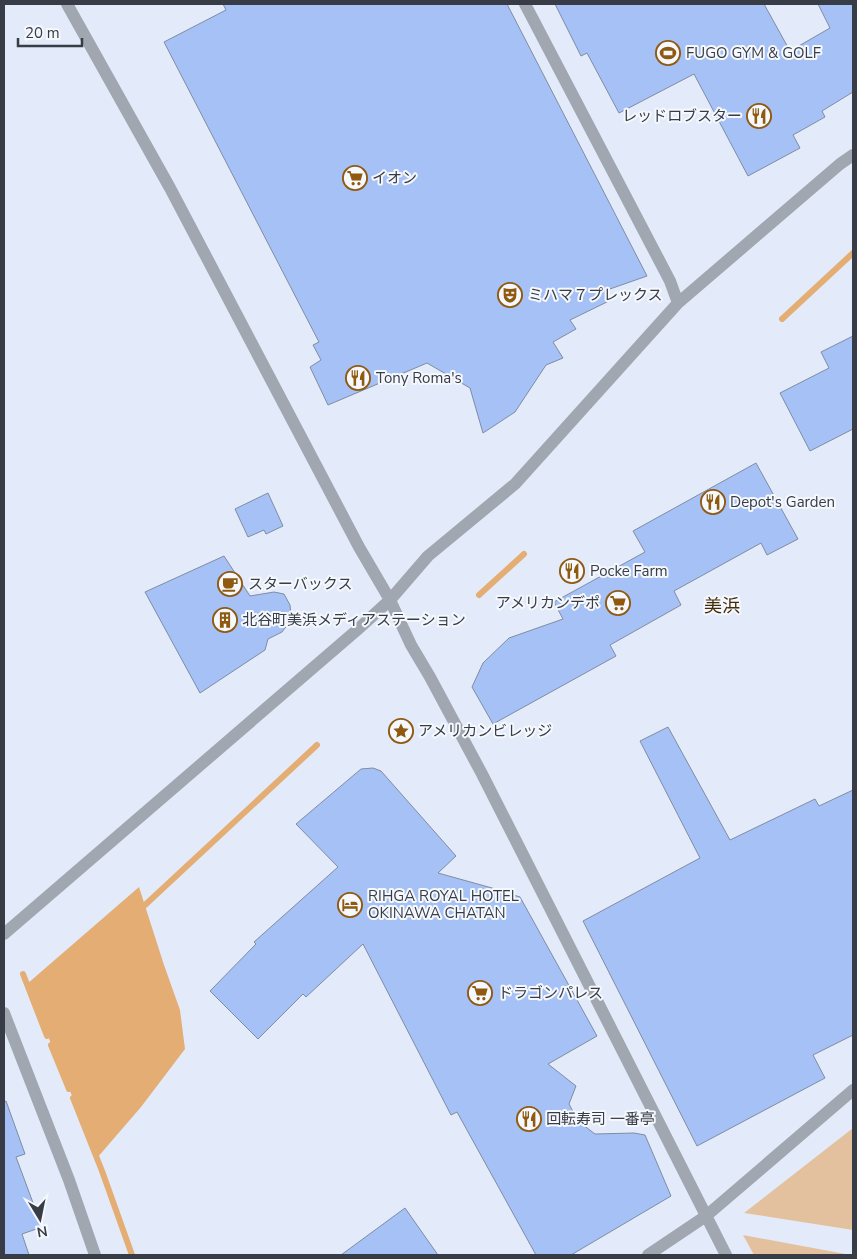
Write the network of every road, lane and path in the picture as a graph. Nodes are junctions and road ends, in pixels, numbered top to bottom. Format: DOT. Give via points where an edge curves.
graph roads {
  1 [pos="67,4"];
  2 [pos="525,4"];
  3 [pos="853,155"];
  4 [pos="678,303"];
  5 [pos="390,600"];
  6 [pos="4,934"];
  7 [pos="4,1013"];
  8 [pos="853,1090"];
  9 [pos="706,1216"];
  10 [pos="95,1255"];
  11 [pos="648,1255"];
  12 [pos="726,1255"];
  1 -- 5 [label="street" via="166,181"];
  2 -- 4 [label="street" via="670,281"];
  3 -- 4 [label="street"];
  4 -- 5 [label="street" via="515,484 428,556"];
  5 -- 6 [label="street"];
  5 -- 9 [label="street"];
  7 -- 10 [label="street"];
  8 -- 9 [label="street"];
  9 -- 11 [label="street"];
  9 -- 12 [label="street"];
}
